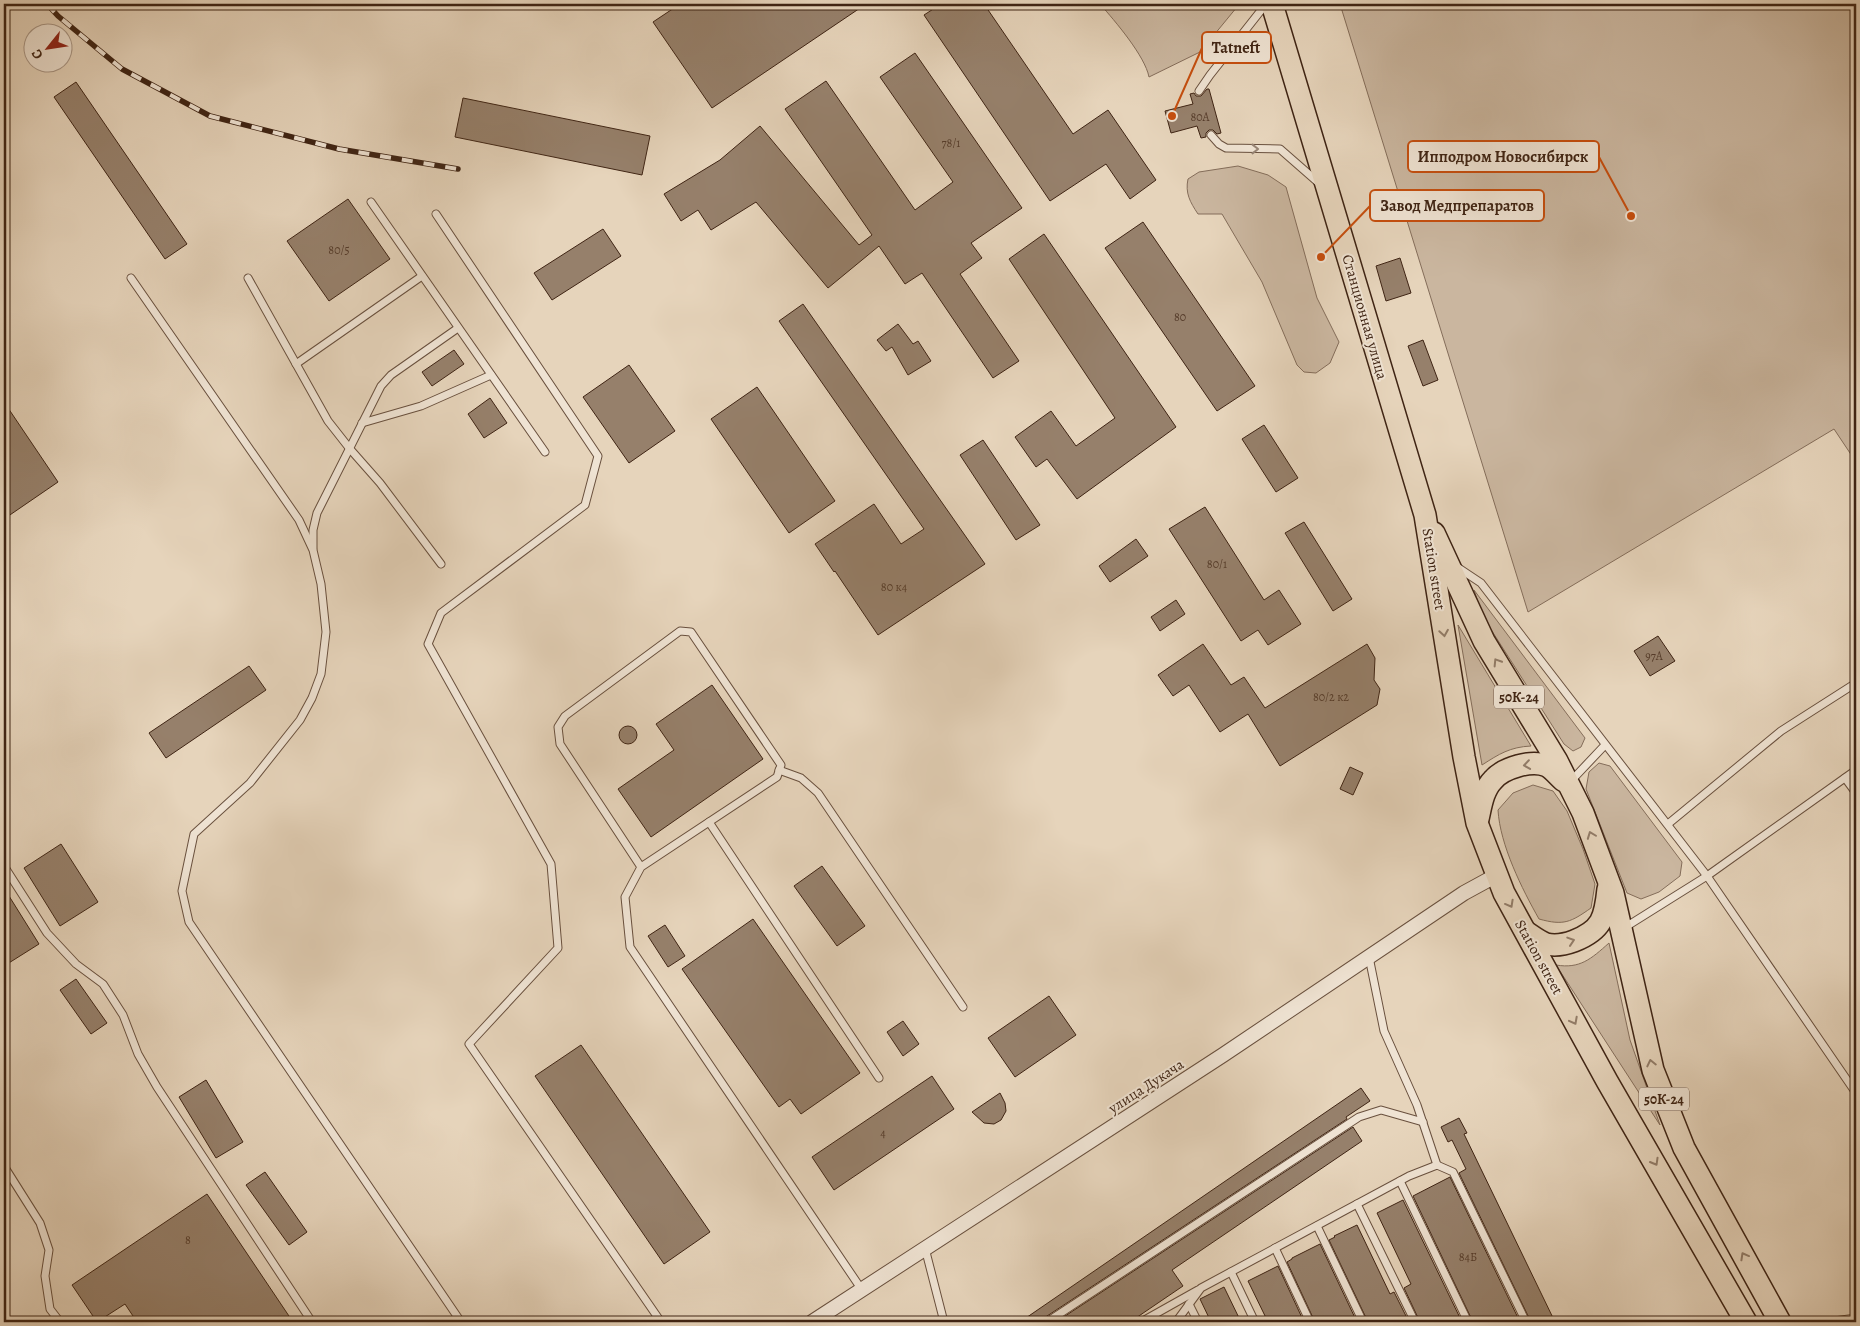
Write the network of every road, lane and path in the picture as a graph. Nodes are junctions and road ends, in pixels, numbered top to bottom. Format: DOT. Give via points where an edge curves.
graph roads {
  1 [pos="1266,4"];
  2 [pos="1272,4"];
  3 [pos="1199,91"];
  4 [pos="1211,136"];
  5 [pos="1329,192"];
  6 [pos="370,202"];
  7 [pos="436,214"];
  8 [pos="422,276"];
  9 [pos="131,278"];
  10 [pos="248,278"];
  11 [pos="458,328"];
  12 [pos="296,364"];
  13 [pos="491,375"];
  14 [pos="362,423"];
  15 [pos="350,449"];
  16 [pos="545,452"];
  17 [pos="1425,515"];
  18 [pos="313,550"];
  19 [pos="1448,562"];
  20 [pos="441,564"];
  21 [pos="1856,683"];
  22 [pos="1605,745"];
  23 [pos="779,770"];
  24 [pos="1856,770"];
  25 [pos="1846,778"];
  26 [pos="1568,785"];
  27 [pos="1856,793"];
  28 [pos="709,822"];
  29 [pos="1477,823"];
  30 [pos="1668,824"];
  31 [pos="4,866"];
  32 [pos="641,867"];
  33 [pos="1497,875"];
  34 [pos="1707,876"];
  35 [pos="1608,880"];
  36 [pos="1622,930"];
  37 [pos="1526,932"];
  38 [pos="1368,955"];
  39 [pos="963,1006"];
  40 [pos="880,1078"];
  41 [pos="1856,1093"];
  42 [pos="1423,1122"];
  43 [pos="1437,1165"];
  44 [pos="4,1166"];
  45 [pos="1400,1181"];
  46 [pos="1358,1204"];
  47 [pos="1317,1226"];
  48 [pos="925,1248"];
  49 [pos="1275,1248"];
  50 [pos="1231,1272"];
  51 [pos="1201,1288"];
  52 [pos="862,1291"];
  53 [pos="1190,1304"];
  54 [pos="1856,1318"];
  55 [pos="60,1322"];
  56 [pos="312,1322"];
  57 [pos="461,1322"];
  58 [pos="661,1322"];
  59 [pos="812,1322"];
  60 [pos="944,1322"];
  61 [pos="1047,1322"];
  62 [pos="1141,1322"];
  63 [pos="1176,1322"];
  64 [pos="1198,1322"];
  65 [pos="1255,1322"];
  66 [pos="1310,1322"];
  67 [pos="1363,1322"];
  68 [pos="1415,1322"];
  69 [pos="1468,1322"];
  70 [pos="1526,1322"];
  71 [pos="1746,1322"];
  72 [pos="1780,1322"];
  73 [pos="1827,1322"];
  1 -- 3 [label="lane"];
  2 -- 5 [label="main road, Станционная улица / 50К-24"];
  4 -- 5 [label="lane, one-way" via="1226,148 1280,149"];
  5 -- 17 [label="main road, Станционная улица / 50К-24"];
  6 -- 8 [label="lane"];
  7 -- 58 [label="lane" via="598,456 585,505 441,612 428,644 552,864 558,948 469,1044"];
  8 -- 11 [label="lane"];
  8 -- 12 [label="lane"];
  9 -- 18 [label="lane" via="299,520"];
  10 -- 12 [label="lane"];
  11 -- 13 [label="lane"];
  11 -- 14 [label="lane" via="391,375 376,394"];
  12 -- 15 [label="lane" via="328,421"];
  13 -- 14 [label="lane" via="421,406"];
  13 -- 16 [label="lane"];
  14 -- 15 [label="lane"];
  15 -- 18 [label="lane" via="317,513"];
  15 -- 20 [label="lane"];
  17 -- 19 [label="main road, Station street / 50К-24"];
  17 -- 29 [label="main road, Station street / 50К-24, one-way"];
  18 -- 57 [label="lane" via="321,584 326,632 320,674 312,698 300,720 250,783 194,834 182,891 189,922"];
  19 -- 22 [label="lane" via="1481,583"];
  26 -- 19 [label="main road, Station street / 50К-24, one-way" via="1484,641"];
  21 -- 30 [label="lane" via="1780,731"];
  22 -- 26 [label="lane"];
  22 -- 30 [label="lane"];
  23 -- 28 [label="lane" via="777,776"];
  23 -- 32 [label="lane" via="781,765 691,632 680,631 564,716 558,727 560,744"];
  23 -- 39 [label="lane" via="801,778 818,793"];
  24 -- 25 [label="lane"];
  25 -- 27 [label="lane"];
  25 -- 34 [label="lane"];
  26 -- 29 [label="main road, one-way" via="1546,766 1532,763 1511,768 1493,779 1484,796"];
  35 -- 26 [label="main road, Station street / 50К-24, one-way" via="1583,813"];
  28 -- 32 [label="lane"];
  28 -- 40 [label="lane"];
  29 -- 33 [label="main road, Station street / 50К-24"];
  30 -- 34 [label="lane"];
  31 -- 56 [label="lane" via="47,932 76,964 103,984 123,1015 138,1054 157,1086"];
  32 -- 52 [label="lane" via="625,897 630,947"];
  33 -- 37 [label="main road, Station street / 50К-24, one-way"];
  33 -- 38 [label="street, улица Дукача" via="1464,892"];
  34 -- 36 [label="lane"];
  34 -- 41 [label="lane"];
  35 -- 36 [label="main road, Station street / 50К-24"];
  37 -- 35 [label="main road, one-way" via="1546,944 1565,944 1589,935 1601,922"];
  72 -- 36 [label="main road, 50К-24, one-way" via="1681,1139 1653,1070"];
  37 -- 71 [label="main road, Station street / 50К-24, one-way" via="1607,1081"];
  38 -- 42 [label="lane" via="1384,1031"];
  38 -- 48 [label="street, улица Дукача" via="1217,1059"];
  42 -- 43 [label="lane"];
  42 -- 61 [label="lane" via="1381,1110 1359,1117"];
  43 -- 45 [label="lane"];
  43 -- 70 [label="lane" via="1453,1172"];
  44 -- 55 [label="lane" via="40,1223 49,1250 45,1276 50,1309"];
  45 -- 46 [label="lane"];
  45 -- 69 [label="lane"];
  46 -- 47 [label="lane"];
  46 -- 68 [label="lane"];
  47 -- 49 [label="lane"];
  47 -- 67 [label="lane"];
  48 -- 52 [label="street, улица Дукача"];
  48 -- 60 [label="lane"];
  49 -- 50 [label="lane"];
  49 -- 66 [label="lane"];
  50 -- 51 [label="lane"];
  50 -- 65 [label="lane"];
  51 -- 53 [label="lane"];
  51 -- 62 [label="lane"];
  52 -- 59 [label="street, улица Дукача"];
  53 -- 63 [label="lane"];
  53 -- 64 [label="lane"];
  54 -- 73 [label="lane"];
}
